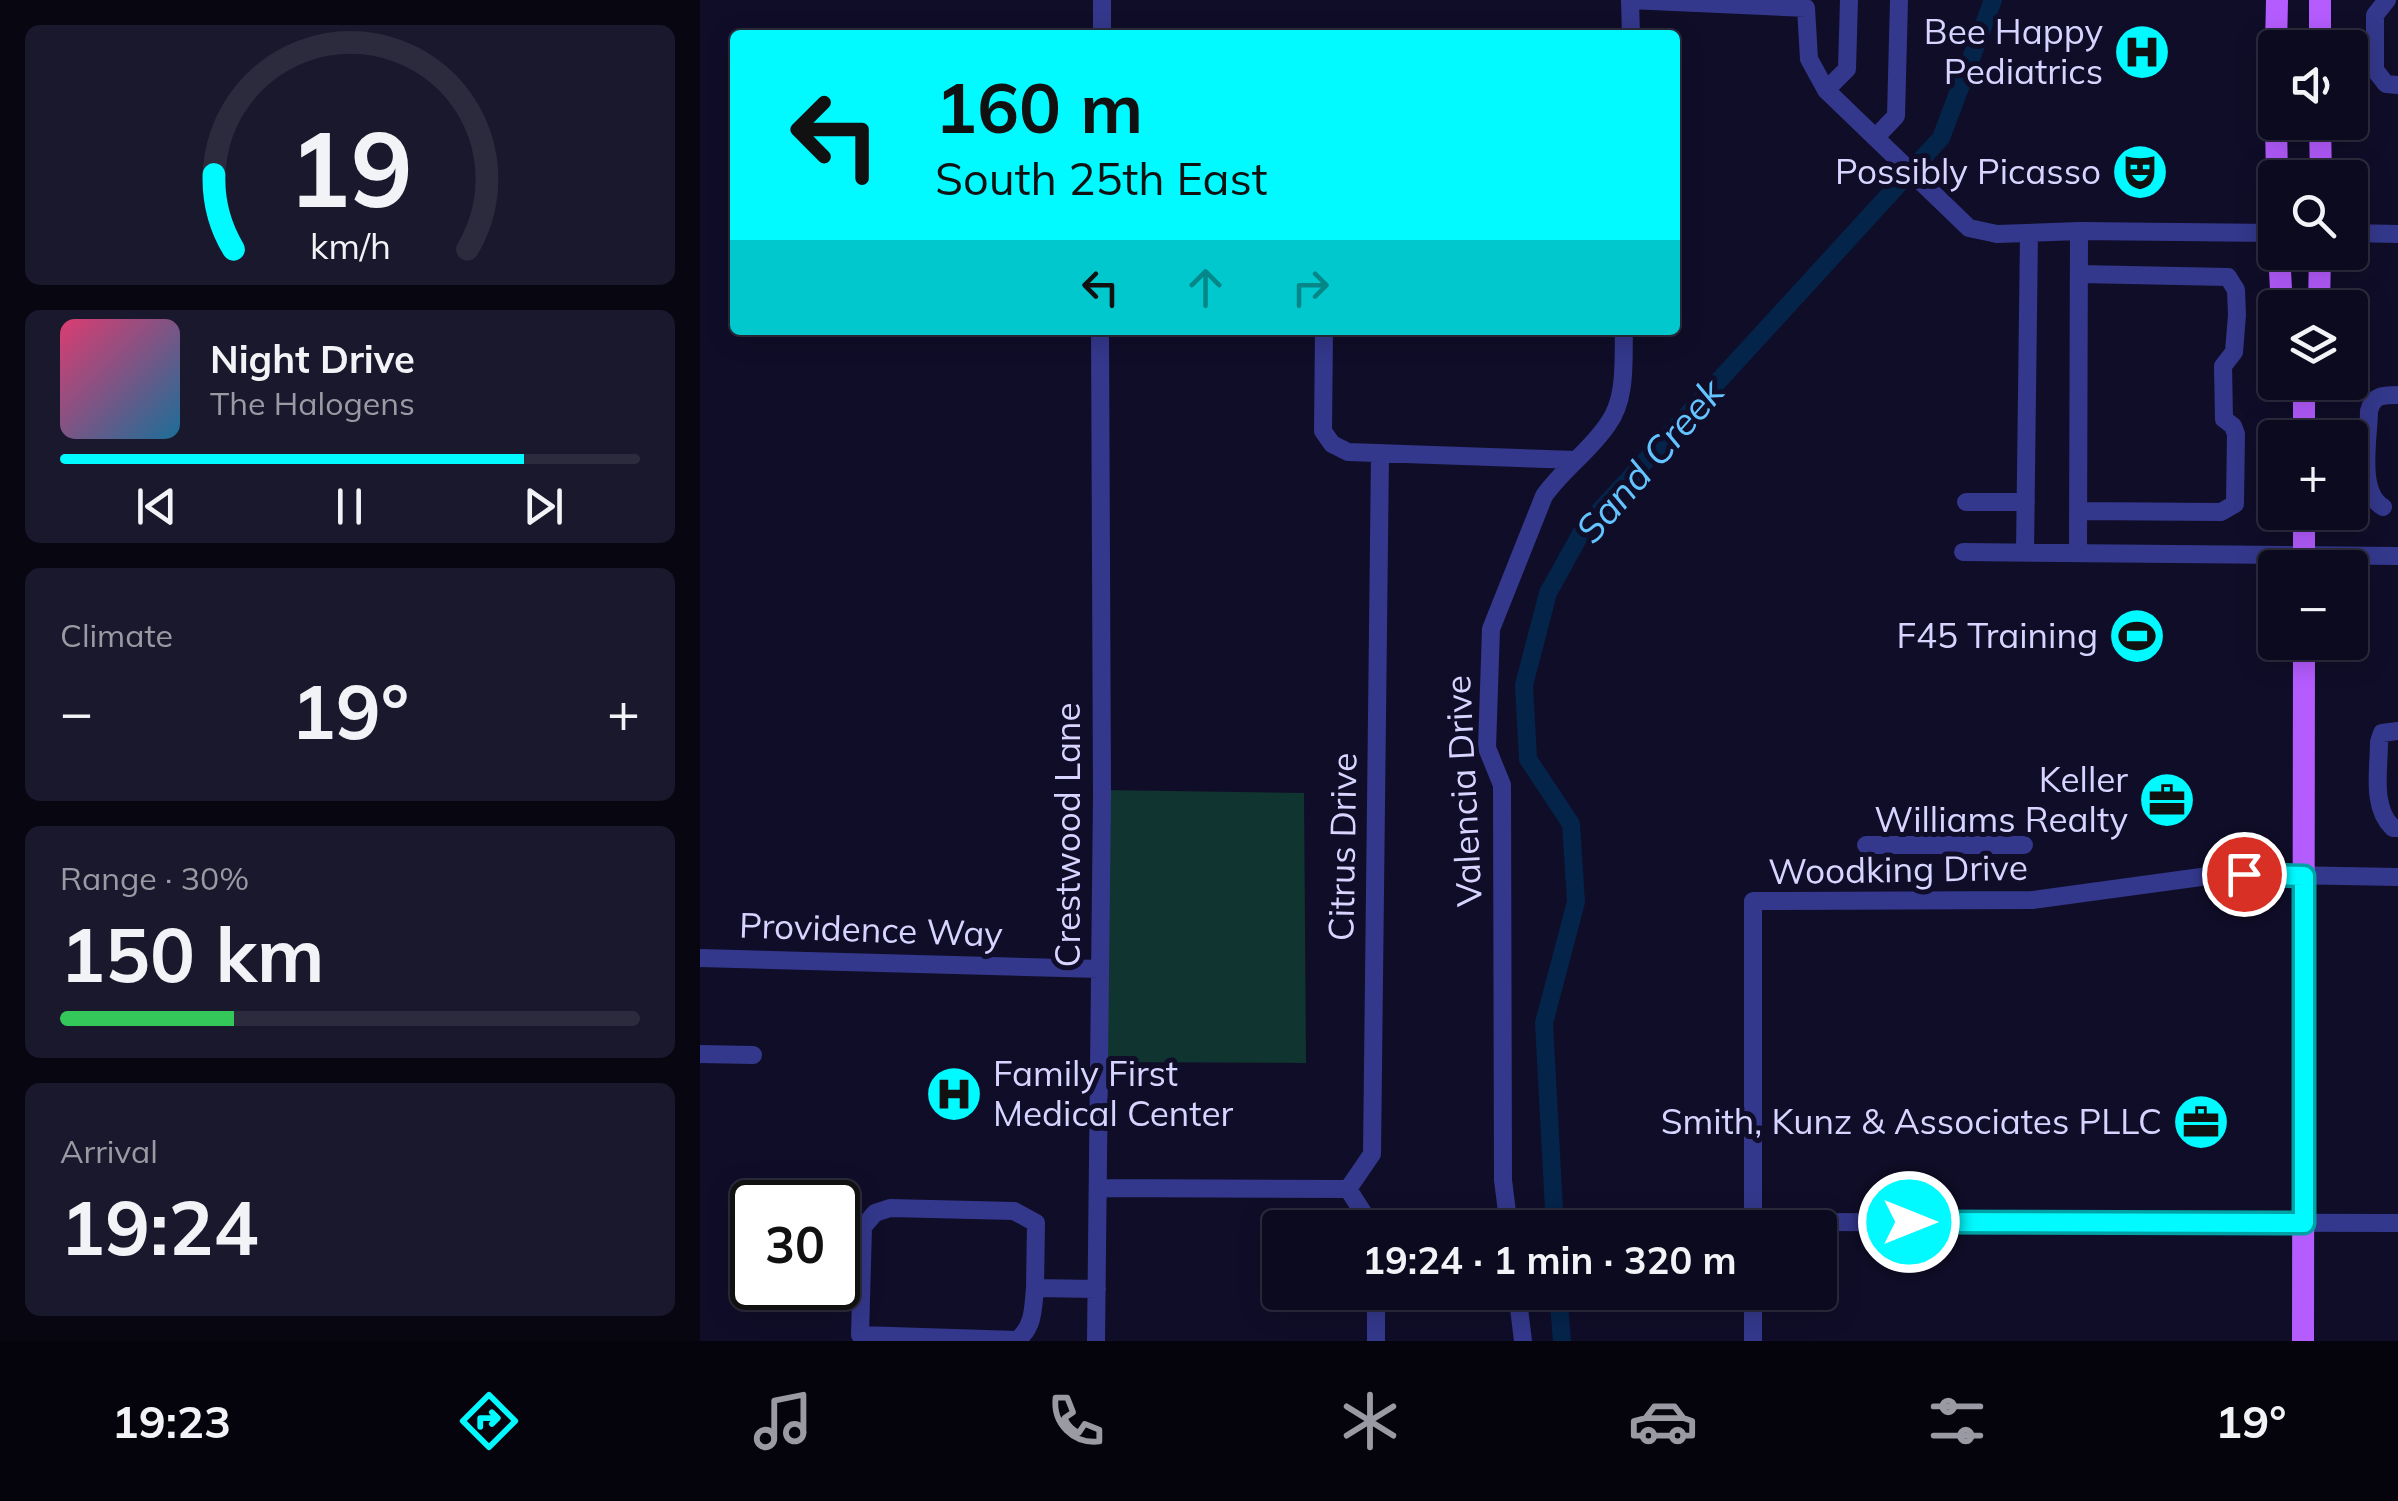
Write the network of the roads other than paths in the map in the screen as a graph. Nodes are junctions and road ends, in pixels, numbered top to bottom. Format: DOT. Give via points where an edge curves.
graph roads {
  1 [pos="1102,0"];
  2 [pos="1630,0"];
  3 [pos="1848,0"];
  4 [pos="1899,0"];
  5 [pos="2277,0"];
  6 [pos="2320,0"];
  7 [pos="2387,0"];
  8 [pos="1696,2"];
  9 [pos="1806,4"];
  10 [pos="1102,30"];
  11 [pos="1632,30"];
  12 [pos="2276,30"];
  13 [pos="2320,30"];
  14 [pos="2398,85"];
  15 [pos="1826,90"];
  16 [pos="1876,137"];
  17 [pos="2080,231"];
  18 [pos="2029,233"];
  19 [pos="2258,233"];
  20 [pos="2368,233"];
  21 [pos="2398,234"];
  22 [pos="2079,274"];
  23 [pos="1100,335"];
  24 [pos="1324,335"];
  25 [pos="1624,335"];
  26 [pos="2398,395"];
  27 [pos="1380,452"];
  28 [pos="1576,460"];
  29 [pos="1966,502"];
  30 [pos="2026,502"];
  31 [pos="2383,507"];
  32 [pos="2078,511"];
  33 [pos="1963,552"];
  34 [pos="2025,553"];
  35 [pos="2078,553"];
  36 [pos="2398,556"];
  37 [pos="2368,558"];
  38 [pos="2258,559"];
  39 [pos="2304,660"];
  40 [pos="2398,730"];
  41 [pos="2398,828"];
  42 [pos="1866,845"];
  43 [pos="2024,845"];
  44 [pos="2304,876"];
  45 [pos="2398,877"];
  46 [pos="700,958"];
  47 [pos="1100,969"];
  48 [pos="700,1054"];
  49 [pos="753,1055"];
  50 [pos="1098,1188"];
  51 [pos="1348,1190"];
  52 [pos="1361,1210"];
  53 [pos="1506,1210"];
  54 [pos="1753,1210"];
  55 [pos="2398,1222"];
  56 [pos="2304,1223"];
  57 [pos="1837,1225"];
  58 [pos="1035,1288"];
  59 [pos="1097,1288"];
  60 [pos="1376,1310"];
  61 [pos="1519,1310"];
  62 [pos="1753,1310"];
  63 [pos="860,1338"];
  64 [pos="1096,1341"];
  65 [pos="1376,1341"];
  66 [pos="1523,1341"];
  67 [pos="1753,1341"];
  68 [pos="2303,1341"];
  1 -- 10 [label="street"];
  2 -- 8 [label="street"];
  2 -- 11 [label="street"];
  3 -- 15 [label="street" via="1847,69"];
  4 -- 16 [label="street" via="1896,116"];
  5 -- 12 [label="main road"];
  6 -- 13 [label="main road"];
  7 -- 14 [label="street" via="2376,15 2375,70 2386,84"];
  8 -- 9 [label="street"];
  9 -- 15 [label="street" via="1809,60"];
  15 -- 16 [label="street"];
  16 -- 18 [label="street" via="1969,228"];
  17 -- 18 [label="street"];
  17 -- 19 [label="street"];
  17 -- 22 [label="street"];
  18 -- 30 [label="street"];
  20 -- 21 [label="street"];
  22 -- 32 [label="street"];
  22 -- 32 [label="street" via="2228,277 2236,290 2236,334 2223,366 2224,419 2236,434 2230,510"];
  23 -- 47 [label="street, Crestwood Lane"];
  24 -- 27 [label="street" via="1323,431 1348,452"];
  25 -- 28 [label="street, Valencia Drive" via="1619,400 1610,422"];
  26 -- 31 [label="street" via="2378,396 2369,411 2368,483"];
  27 -- 28 [label="street"];
  27 -- 51 [label="street, Citrus Drive" via="1372,1154"];
  28 -- 53 [label="street, Valencia Drive" via="1544,496 1491,629 1488,748 1502,786"];
  29 -- 30 [label="street"];
  30 -- 34 [label="street"];
  32 -- 35 [label="street"];
  33 -- 34 [label="street"];
  34 -- 35 [label="street"];
  35 -- 38 [label="street"];
  36 -- 37 [label="street"];
  39 -- 44 [label="main road"];
  40 -- 41 [label="street" via="2382,733 2378,804 2382,818"];
  42 -- 43 [label="street"];
  44 -- 45 [label="street"];
  44 -- 54 [label="street, Woodking Drive" via="2223,874 2032,900 1753,901"];
  44 -- 56 [label="main road"];
  46 -- 47 [label="street, Providence Way"];
  47 -- 50 [label="street, Crestwood Lane"];
  48 -- 49 [label="street"];
  50 -- 51 [label="street"];
  50 -- 59 [label="street, Crestwood Lane"];
  51 -- 52 [label="street"];
  55 -- 56 [label="street"];
  56 -- 57 [label="street"];
  56 -- 68 [label="main road"];
  58 -- 59 [label="street"];
  58 -- 63 [label="street" via="1031,1322 1017,1340"];
  58 -- 63 [label="street" via="1036,1223 1024,1215 890,1208 874,1213 863,1227"];
  59 -- 64 [label="street, Crestwood Lane"];
  60 -- 65 [label="street"];
  61 -- 66 [label="street"];
  62 -- 67 [label="street"];
}
